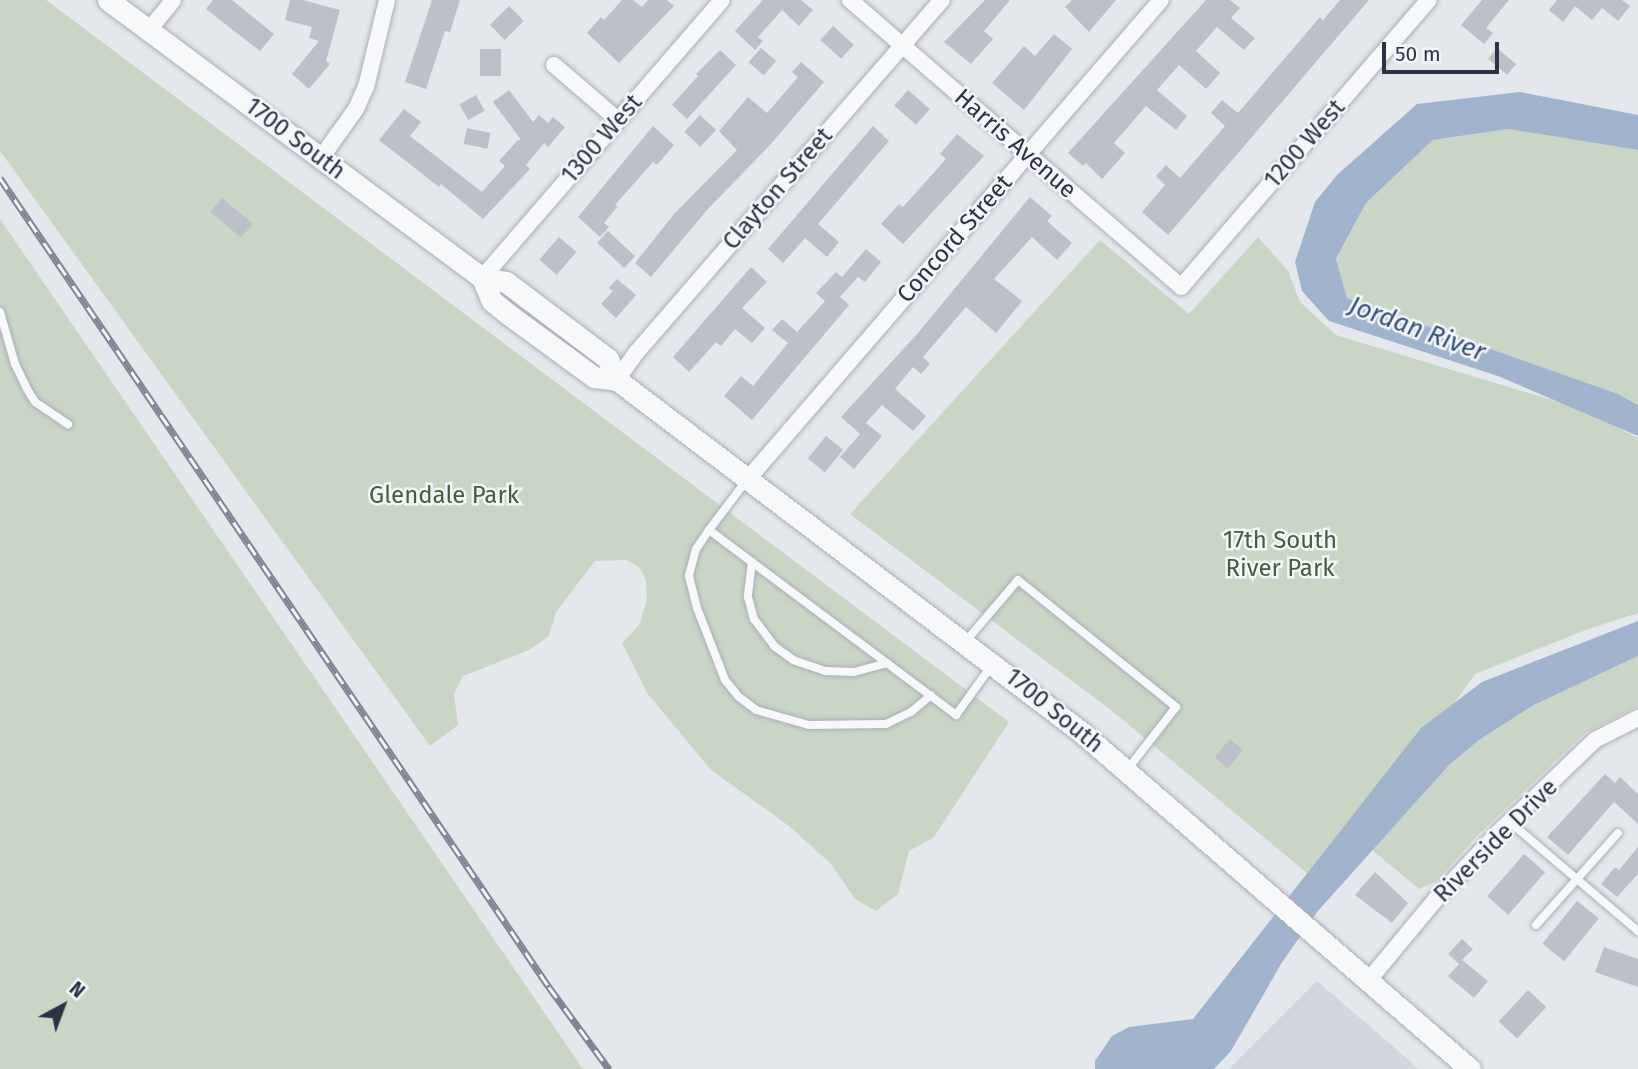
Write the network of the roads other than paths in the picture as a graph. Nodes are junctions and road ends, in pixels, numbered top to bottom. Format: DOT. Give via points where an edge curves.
graph roads {
  1 [pos="108,0"];
  2 [pos="173,0"];
  3 [pos="387,0"];
  4 [pos="722,0"];
  5 [pos="850,0"];
  6 [pos="942,0"];
  7 [pos="1161,0"];
  8 [pos="1429,0"];
  9 [pos="149,30"];
  10 [pos="902,46"];
  11 [pos="554,65"];
  12 [pos="618,120"];
  13 [pos="1028,155"];
  14 [pos="321,158"];
  15 [pos="482,278"];
  16 [pos="1181,287"];
  17 [pos="0,312"];
  18 [pos="617,380"];
  19 [pos="68,424"];
  20 [pos="748,479"];
  21 [pos="709,530"];
  22 [pos="752,562"];
  23 [pos="965,641"];
  24 [pos="887,663"];
  25 [pos="994,663"];
  26 [pos="930,695"];
  27 [pos="1638,718"];
  28 [pos="1127,770"];
  29 [pos="1511,823"];
  30 [pos="1618,833"];
  31 [pos="1575,880"];
  32 [pos="1536,925"];
  33 [pos="1638,931"];
  34 [pos="1368,981"];
  35 [pos="1470,1069"];
  1 -- 9 [label="street, 1700 South"];
  2 -- 9 [label="street"];
  3 -- 14 [label="street" via="366,87"];
  4 -- 12 [label="street, 1300 West"];
  5 -- 10 [label="street, Harris Avenue"];
  6 -- 10 [label="street, Clayton Street"];
  7 -- 13 [label="street, Concord Street"];
  8 -- 16 [label="street, 1200 West"];
  9 -- 14 [label="street, 1700 South"];
  10 -- 13 [label="street, Harris Avenue"];
  10 -- 18 [label="street, Clayton Street"];
  11 -- 12 [label="street"];
  12 -- 15 [label="street, 1300 West"];
  13 -- 16 [label="street, Harris Avenue"];
  13 -- 20 [label="street, Concord Street"];
  14 -- 15 [label="street, 1700 South"];
  15 -- 18 [label="street, 1700 South" via="506,282 608,359"];
  17 -- 19 [label="lane" via="27,389 35,402"];
  18 -- 20 [label="street, 1700 South"];
  20 -- 21 [label="lane"];
  20 -- 23 [label="street, 1700 South"];
  21 -- 22 [label="lane"];
  21 -- 26 [label="lane" via="696,549 689,576 725,680 756,710 789,721 851,727 886,724 911,712"];
  22 -- 24 [label="lane"];
  22 -- 24 [label="lane" via="748,597 754,619 774,646 793,660 825,671 854,672"];
  23 -- 25 [label="street, 1700 South"];
  23 -- 28 [label="lane" via="1018,580 1039,596 1176,706"];
  24 -- 26 [label="lane"];
  25 -- 26 [label="lane" via="956,715"];
  25 -- 28 [label="street, 1700 South"];
  27 -- 29 [label="street, Riverside Drive" via="1595,740"];
  28 -- 34 [label="street, 1700 South"];
  29 -- 31 [label="lane"];
  29 -- 34 [label="street, Riverside Drive" via="1471,861"];
  30 -- 31 [label="lane"];
  31 -- 32 [label="lane"];
  31 -- 33 [label="lane"];
  34 -- 35 [label="street, 1700 South"];
}
